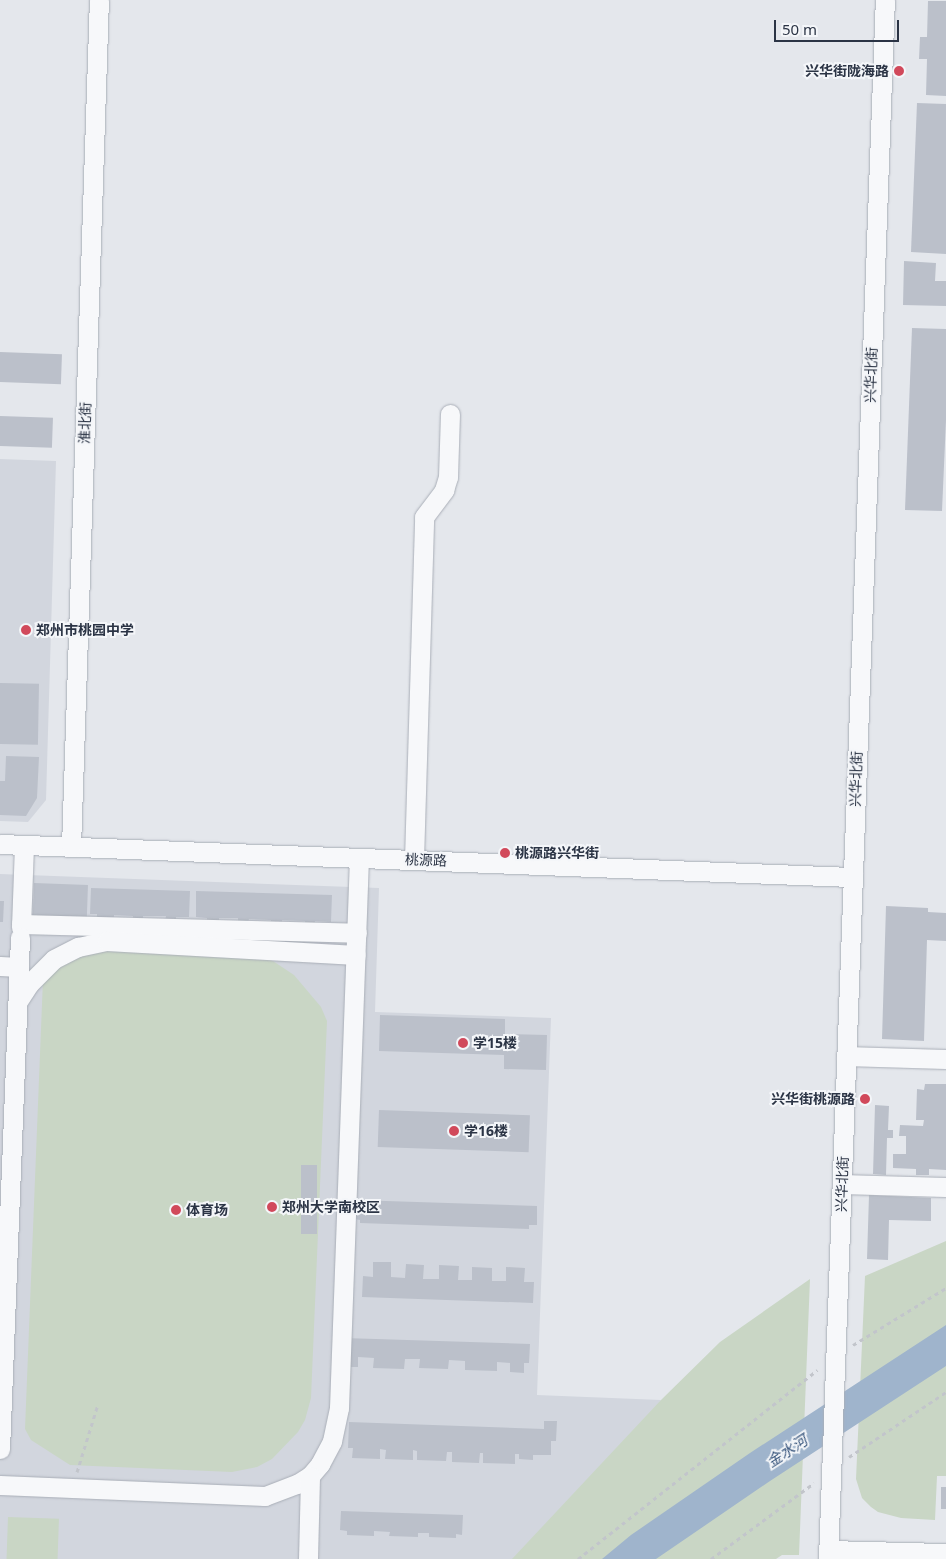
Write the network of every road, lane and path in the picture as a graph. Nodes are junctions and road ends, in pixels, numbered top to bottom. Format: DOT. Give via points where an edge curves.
graph roads {
  1 [pos="99,0"];
  2 [pos="885,0"];
  3 [pos="450,414"];
  4 [pos="0,844"];
  5 [pos="24,845"];
  6 [pos="70,847"];
  7 [pos="359,858"];
  8 [pos="414,860"];
  9 [pos="853,877"];
  10 [pos="21,929"];
  11 [pos="356,932"];
  12 [pos="356,955"];
  13 [pos="0,966"];
  14 [pos="20,967"];
  15 [pos="18,1001"];
  16 [pos="846,1056"];
  17 [pos="946,1059"];
  18 [pos="842,1184"];
  19 [pos="946,1187"];
  20 [pos="5,1213"];
  21 [pos="4,1260"];
  22 [pos="946,1288"];
  23 [pos="835,1364"];
  24 [pos="946,1392"];
  25 [pos="98,1404"];
  26 [pos="0,1449"];
  27 [pos="831,1465"];
  28 [pos="310,1476"];
  29 [pos="0,1485"];
  30 [pos="76,1488"];
  31 [pos="946,1553"];
  32 [pos="828,1554"];
  33 [pos="308,1559"];
  34 [pos="578,1559"];
  35 [pos="711,1559"];
  1 -- 6 [label="street, 淮北街"];
  2 -- 9 [label="street, 兴华北街"];
  3 -- 8 [label="street" via="448,477 444,490 424,517"];
  4 -- 5 [label="street, 桃源路"];
  5 -- 6 [label="street, 桃源路"];
  5 -- 10 [label="street"];
  6 -- 7 [label="street, 桃源路"];
  7 -- 8 [label="street, 桃源路"];
  7 -- 11 [label="street"];
  8 -- 9 [label="street, 桃源路"];
  9 -- 16 [label="street, 兴华北街"];
  10 -- 11 [label="street"];
  10 -- 14 [label="street"];
  11 -- 12 [label="street"];
  12 -- 15 [label="street" via="107,941 78,947 54,959 28,984"];
  12 -- 28 [label="street" via="340,1408 332,1441"];
  13 -- 14 [label="street"];
  14 -- 15 [label="street"];
  15 -- 20 [label="street"];
  16 -- 17 [label="street"];
  16 -- 18 [label="street, 兴华北街"];
  18 -- 19 [label="street"];
  18 -- 23 [label="street, 兴华北街"];
  20 -- 21 [label="street"];
  21 -- 26 [label="street"];
  22 -- 23 [label="path"];
  23 -- 27 [label="street, 兴华北街"];
  23 -- 34 [label="path"];
  24 -- 27 [label="path"];
  25 -- 30 [label="path" via="78,1466"];
  27 -- 32 [label="street, 兴华北街"];
  27 -- 35 [label="path"];
  28 -- 30 [label="street" via="265,1496"];
  28 -- 33 [label="street"];
  29 -- 30 [label="street"];
  31 -- 32 [label="street"];
}
